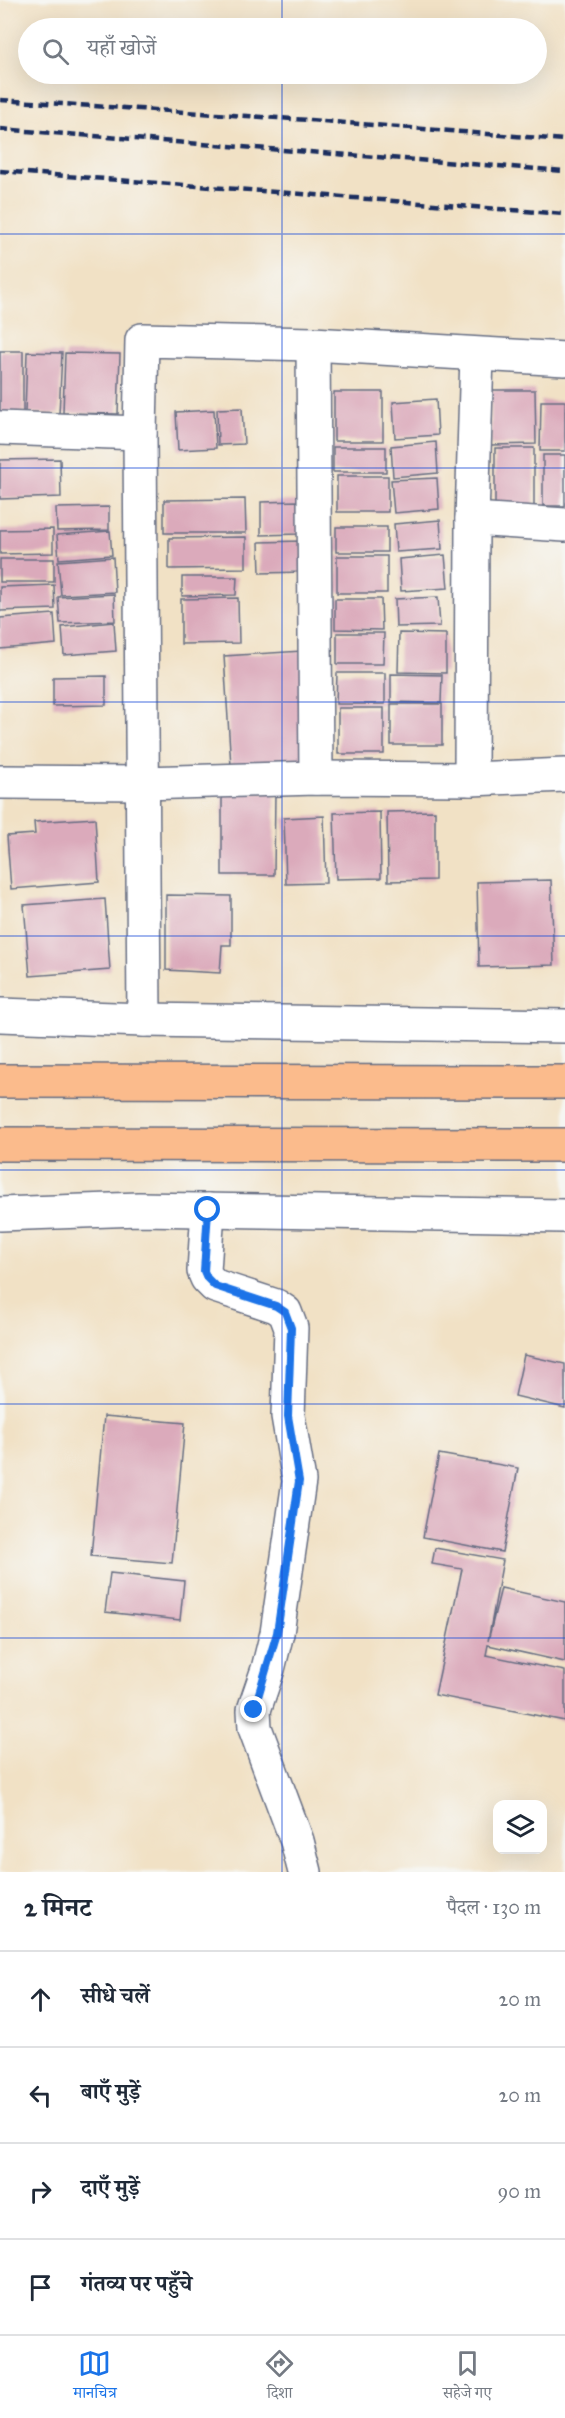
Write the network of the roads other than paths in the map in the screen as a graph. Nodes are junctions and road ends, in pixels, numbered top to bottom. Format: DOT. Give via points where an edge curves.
graph roads {
  1 [pos="313,344"];
  2 [pos="477,355"];
  3 [pos="565,360"];
  4 [pos="0,428"];
  5 [pos="140,433"];
  6 [pos="472,519"];
  7 [pos="565,525"];
  8 [pos="565,775"];
  9 [pos="316,778"];
  10 [pos="471,779"];
  11 [pos="0,782"];
  12 [pos="143,783"];
  13 [pos="0,1015"];
  14 [pos="144,1020"];
  15 [pos="565,1026"];
  16 [pos="0,1081"];
  17 [pos="565,1082"];
  18 [pos="0,1144"];
  19 [pos="565,1145"];
  20 [pos="208,1210"];
  21 [pos="0,1214"];
  22 [pos="565,1216"];
  23 [pos="305,1872"];
  1 -- 2 [label="street"];
  1 -- 5 [label="street" via="142,340"];
  1 -- 9 [label="street"];
  2 -- 3 [label="street"];
  2 -- 6 [label="street"];
  4 -- 5 [label="street"];
  5 -- 12 [label="street"];
  6 -- 7 [label="street"];
  6 -- 10 [label="street"];
  8 -- 10 [label="street"];
  9 -- 10 [label="street"];
  9 -- 12 [label="street"];
  11 -- 12 [label="street"];
  12 -- 14 [label="street"];
  13 -- 14 [label="street"];
  14 -- 15 [label="street"];
  16 -- 17 [label="main road"];
  18 -- 19 [label="main road"];
  20 -- 21 [label="street"];
  20 -- 22 [label="street"];
  20 -- 23 [label="street" via="204,1271 207,1278 223,1290 276,1306 285,1312 291,1328 288,1416 299,1481 277,1633 254,1710 257,1735"];
}
